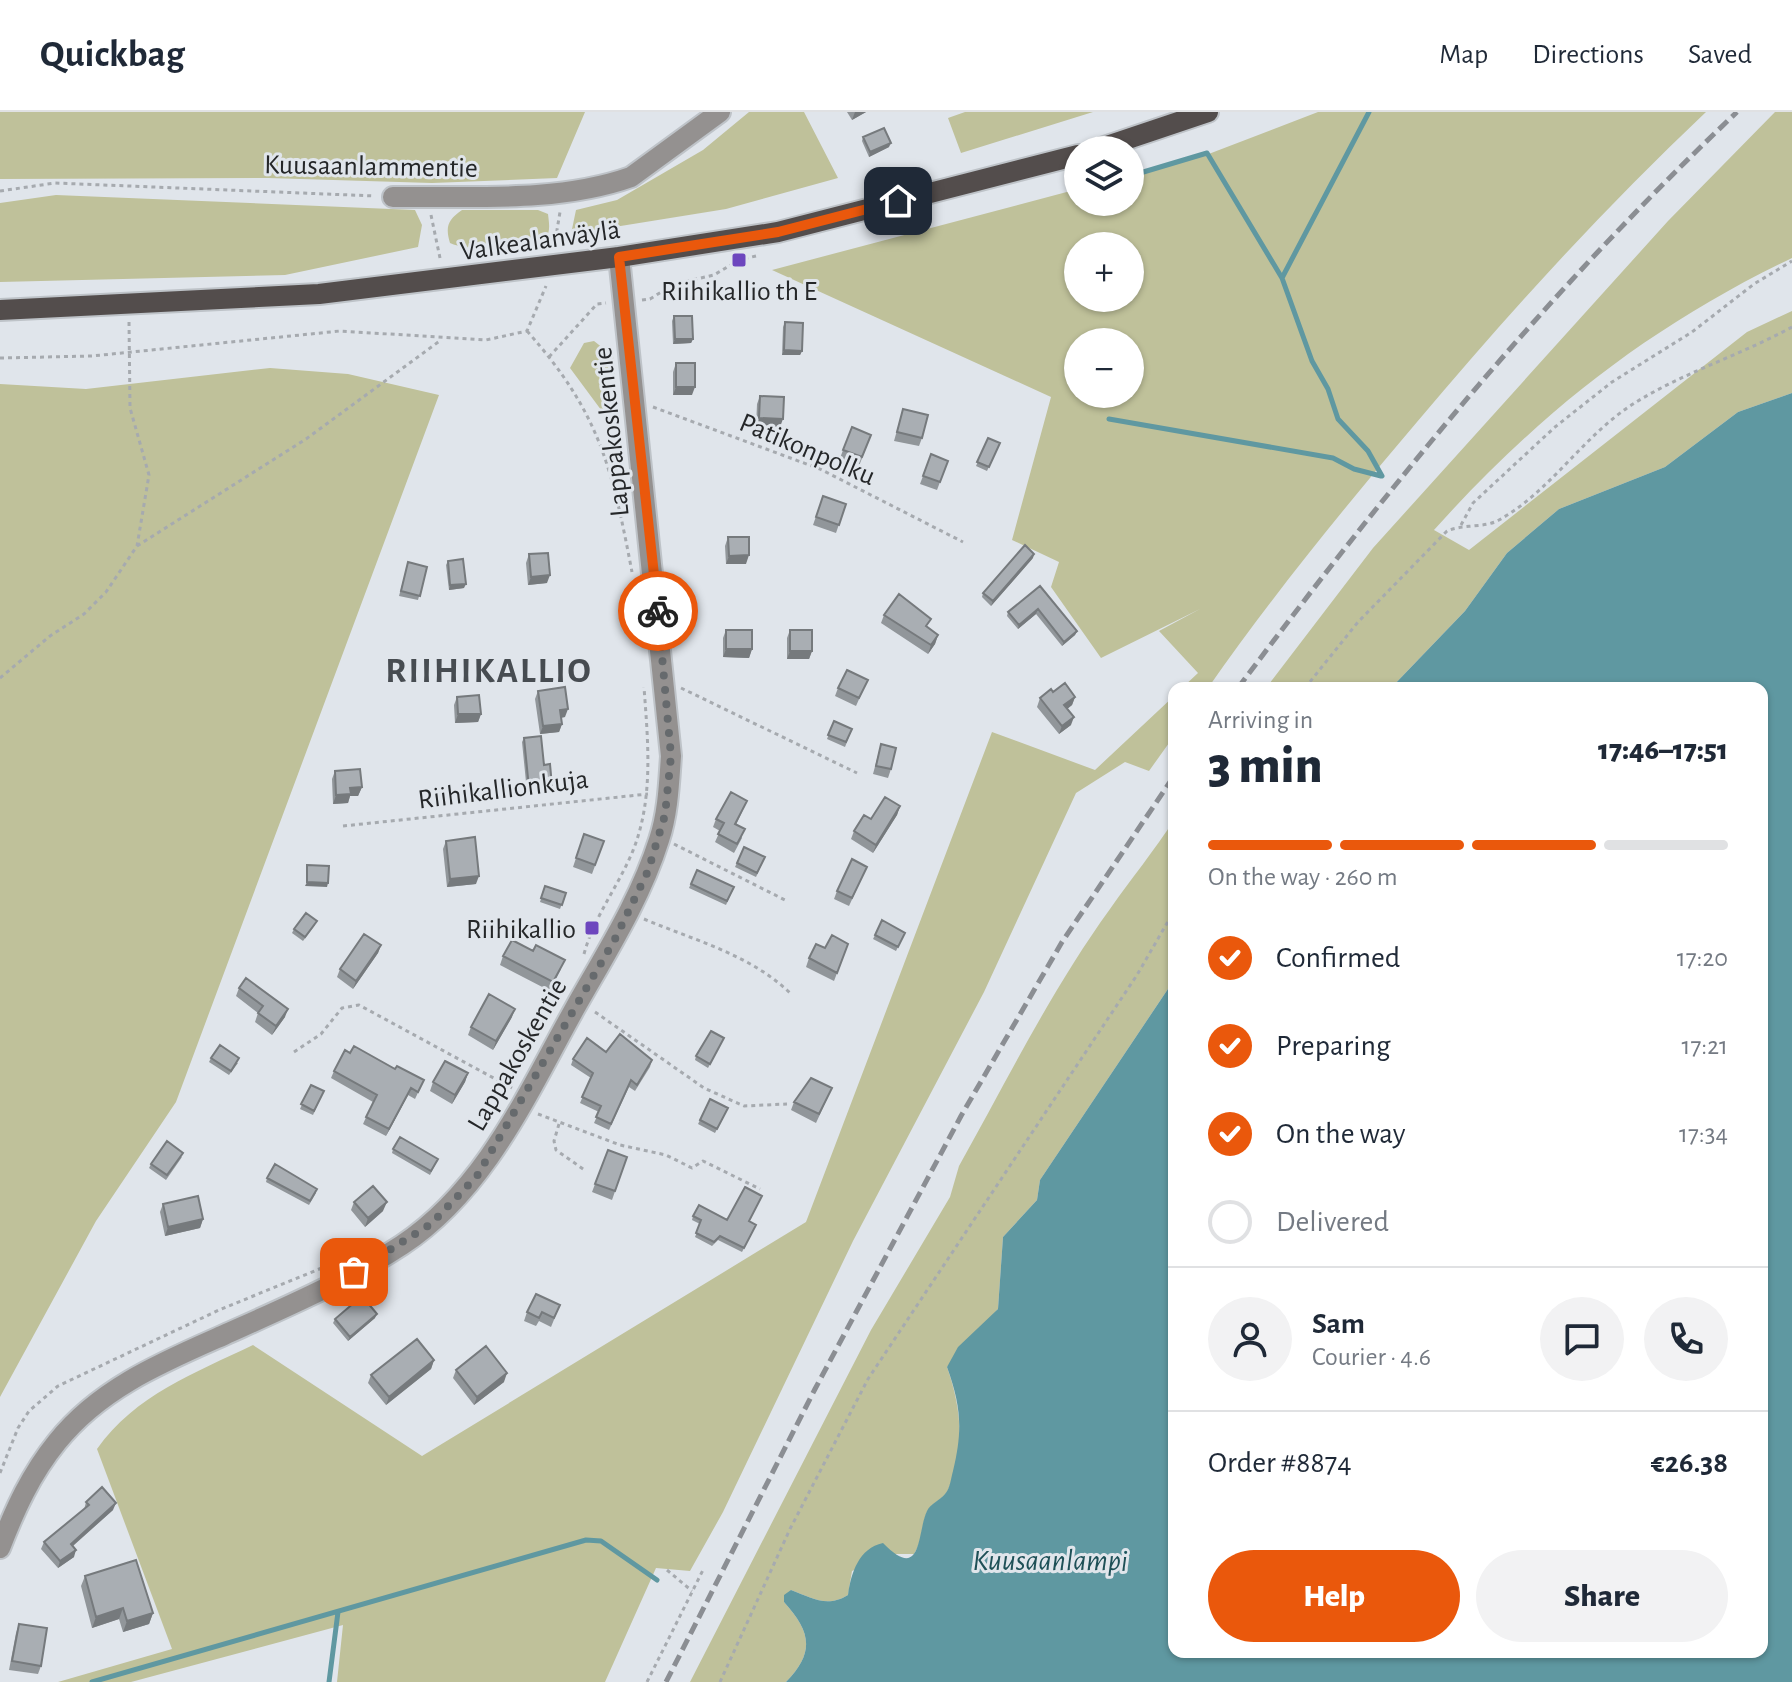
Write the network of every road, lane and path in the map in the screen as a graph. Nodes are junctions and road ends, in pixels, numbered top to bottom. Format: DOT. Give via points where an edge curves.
graph roads {
  1 [pos="720,112"];
  2 [pos="1208,112"];
  3 [pos="1137,136"];
  4 [pos="1064,159"];
  5 [pos="0,191"];
  6 [pos="564,192"];
  7 [pos="429,196"];
  8 [pos="393,197"];
  9 [pos="554,248"];
  10 [pos="756,256"];
  11 [pos="619,257"];
  12 [pos="440,258"];
  13 [pos="1792,261"];
  14 [pos="546,286"];
  15 [pos="645,300"];
  16 [pos="606,303"];
  17 [pos="129,305"];
  18 [pos="0,310"];
  19 [pos="1792,327"];
  20 [pos="527,331"];
  21 [pos="444,338"];
  22 [pos="129,352"];
  23 [pos="0,358"];
  24 [pos="549,358"];
  25 [pos="633,405"];
  26 [pos="623,455"];
  27 [pos="607,459"];
  28 [pos="1461,525"];
  29 [pos="963,542"];
  30 [pos="137,546"];
  31 [pos="635,585"];
  32 [pos="0,678"];
  33 [pos="1310,682"];
  34 [pos="644,683"];
  35 [pos="666,684"];
  36 [pos="857,773"];
  37 [pos="647,794"];
  38 [pos="668,795"];
  39 [pos="343,826"];
  40 [pos="660,837"];
  41 [pos="785,900"];
  42 [pos="628,912"];
  43 [pos="1168,921"];
  44 [pos="582,961"];
  45 [pos="792,995"];
  46 [pos="579,1001"];
  47 [pos="294,1052"];
  48 [pos="524,1099"];
  49 [pos="787,1104"];
  50 [pos="560,1123"];
  51 [pos="586,1171"];
  52 [pos="760,1189"];
  53 [pos="339,1260"];
  54 [pos="0,1473"];
  55 [pos="0,1548"];
  56 [pos="667,1570"];
  57 [pos="703,1570"];
  58 [pos="692,1591"];
  59 [pos="647,1682"];
  60 [pos="720,1682"];
  1 -- 6 [label="street, Kuusaanlammentie" via="631,177"];
  2 -- 3 [label="main road"];
  4 -- 11 [label="main road, Valkealanväylä" via="778,232"];
  5 -- 8 [label="path, Kuusaanlammentie" via="55,183"];
  6 -- 7 [label="street, Kuusaanlammentie"];
  6 -- 9 [label="path"];
  7 -- 8 [label="street, Kuusaanlammentie"];
  7 -- 12 [label="path"];
  10 -- 15 [label="path" via="714,275 674,284"];
  11 -- 17 [label="main road, Valkealanväylä" via="319,294"];
  11 -- 25 [label="street, Lappakoskentie"];
  13 -- 28 [label="path" via="1612,382 1555,427 1473,503"];
  14 -- 20 [label="path"];
  16 -- 24 [label="path" via="597,304"];
  17 -- 18 [label="main road, Valkealanväylä"];
  17 -- 22 [label="path"];
  19 -- 28 [label="path" via="1633,404 1497,522"];
  20 -- 21 [label="path" via="486,340"];
  20 -- 24 [label="path"];
  21 -- 22 [label="path" via="340,331"];
  21 -- 30 [label="path" via="306,439"];
  22 -- 23 [label="path"];
  22 -- 30 [label="path" via="130,408 149,475"];
  24 -- 27 [label="path" via="594,423"];
  25 -- 29 [label="path, Patikonpolku" via="648,405 820,469"];
  25 -- 35 [label="street, Lappakoskentie"];
  26 -- 27 [label="path"];
  27 -- 31 [label="path"];
  28 -- 33 [label="path" via="1447,531 1405,572"];
  30 -- 32 [label="path" via="84,614"];
  34 -- 37 [label="path"];
  35 -- 36 [label="path"];
  35 -- 38 [label="street, Lappakoskentie"];
  37 -- 38 [label="path, Riihikallionkuja"];
  37 -- 39 [label="path, Riihikallionkuja"];
  37 -- 44 [label="path" via="632,852 592,928"];
  38 -- 40 [label="street, Lappakoskentie"];
  40 -- 41 [label="path"];
  40 -- 42 [label="street, Lappakoskentie"];
  42 -- 45 [label="path" via="752,963"];
  42 -- 46 [label="street, Lappakoskentie"];
  43 -- 60 [label="path" via="868,1379 790,1529"];
  46 -- 48 [label="street, Lappakoskentie"];
  46 -- 49 [label="path" via="704,1088 744,1106"];
  47 -- 48 [label="path" via="321,1034 342,1008 359,1005"];
  48 -- 50 [label="path"];
  48 -- 55 [label="street, Lappakoskentie" via="463,1193 404,1243 277,1311 154,1366 84,1413 38,1466"];
  50 -- 51 [label="path" via="556,1150"];
  50 -- 52 [label="path" via="692,1168 703,1161"];
  53 -- 54 [label="path" via="58,1386 23,1419"];
  56 -- 58 [label="path"];
  57 -- 58 [label="path"];
  58 -- 59 [label="path"];
}
